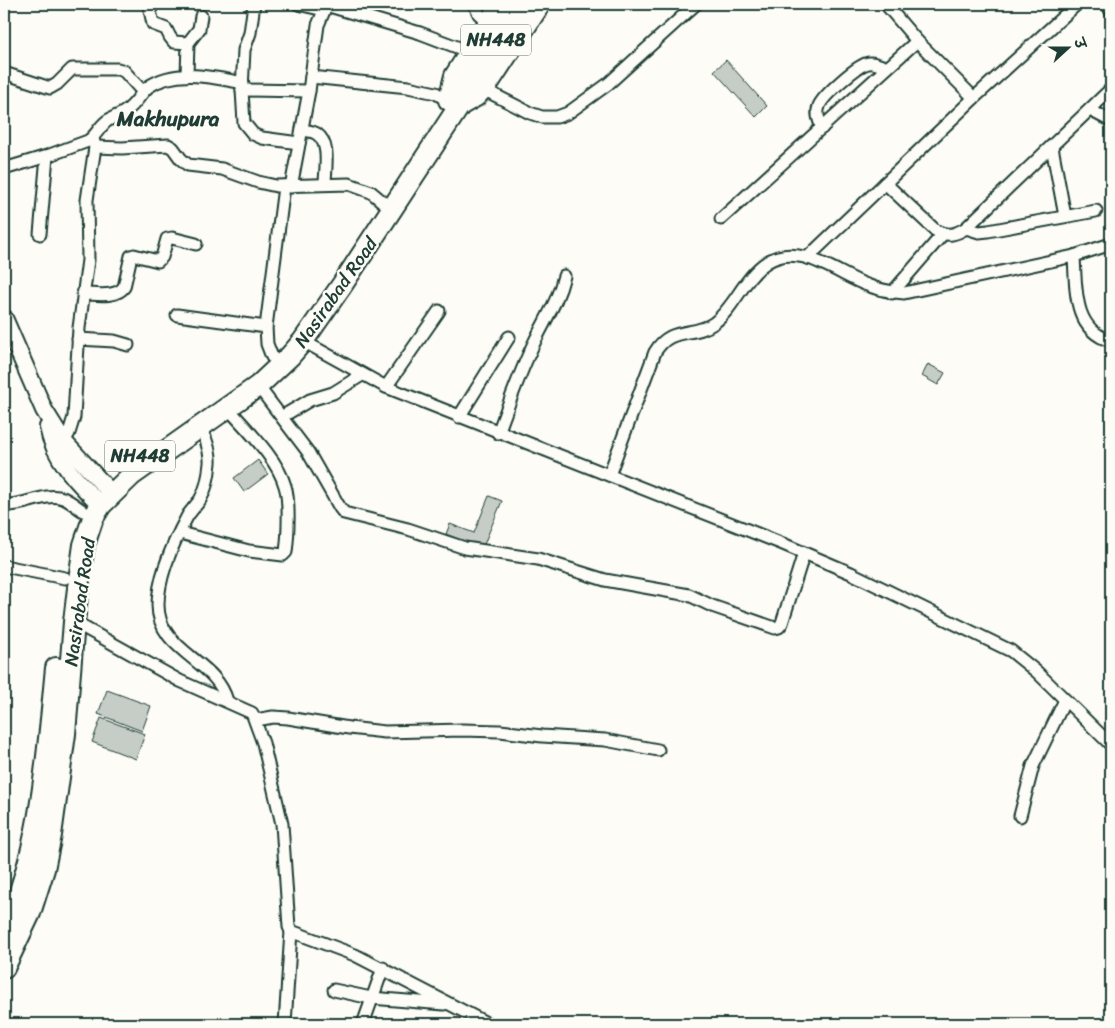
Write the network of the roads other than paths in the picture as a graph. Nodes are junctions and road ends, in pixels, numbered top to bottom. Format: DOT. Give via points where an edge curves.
graph roads {
  1 [pos="254,4"];
  2 [pos="298,4"];
  3 [pos="474,4"];
  4 [pos="501,4"];
  5 [pos="519,4"];
  6 [pos="540,4"];
  7 [pos="696,4"];
  8 [pos="1076,4"];
  9 [pos="1107,4"];
  10 [pos="326,6"];
  11 [pos="888,7"];
  12 [pos="150,10"];
  13 [pos="1111,11"];
  14 [pos="201,16"];
  15 [pos="489,23"];
  16 [pos="917,41"];
  17 [pos="188,44"];
  18 [pos="470,52"];
  19 [pos="887,68"];
  20 [pos="4,73"];
  21 [pos="187,75"];
  22 [pos="311,77"];
  23 [pos="478,82"];
  24 [pos="242,86"];
  25 [pos="1111,89"];
  26 [pos="309,91"];
  27 [pos="143,92"];
  28 [pos="974,98"];
  29 [pos="452,102"];
  30 [pos="1090,110"];
  31 [pos="1111,121"];
  32 [pos="822,128"];
  33 [pos="302,130"];
  34 [pos="94,143"];
  35 [pos="299,143"];
  36 [pos="1052,147"];
  37 [pos="48,156"];
  38 [pos="4,169"];
  39 [pos="885,183"];
  40 [pos="325,184"];
  41 [pos="288,187"];
  42 [pos="383,202"];
  43 [pos="1096,210"];
  44 [pos="1065,216"];
  45 [pos="721,219"];
  46 [pos="966,228"];
  47 [pos="40,234"];
  48 [pos="942,234"];
  49 [pos="196,244"];
  50 [pos="1111,244"];
  51 [pos="1074,256"];
  52 [pos="807,258"];
  53 [pos="564,276"];
  54 [pos="892,292"];
  55 [pos="83,294"];
  56 [pos="439,311"];
  57 [pos="177,315"];
  58 [pos="4,318"];
  59 [pos="266,327"];
  60 [pos="509,337"];
  61 [pos="78,339"];
  62 [pos="303,341"];
  63 [pos="1111,341"];
  64 [pos="128,345"];
  65 [pos="272,357"];
  66 [pos="362,375"];
  67 [pos="258,386"];
  68 [pos="386,388"];
  69 [pos="228,408"];
  70 [pos="44,410"];
  71 [pos="283,416"];
  72 [pos="459,417"];
  73 [pos="201,426"];
  74 [pos="498,432"];
  75 [pos="64,442"];
  76 [pos="609,475"];
  77 [pos="98,498"];
  78 [pos="4,505"];
  79 [pos="180,532"];
  80 [pos="804,553"];
  81 [pos="4,566"];
  82 [pos="65,578"];
  83 [pos="74,622"];
  84 [pos="1065,700"];
  85 [pos="227,701"];
  86 [pos="256,720"];
  87 [pos="1111,745"];
  88 [pos="658,750"];
  89 [pos="1020,816"];
  90 [pos="291,931"];
  91 [pos="4,933"];
  92 [pos="4,968"];
  93 [pos="382,968"];
  94 [pos="334,990"];
  95 [pos="371,998"];
  96 [pos="450,1004"];
  97 [pos="284,1024"];
  98 [pos="363,1024"];
  99 [pos="488,1024"];
  1 -- 24 [label="street" via="244,50"];
  2 -- 10 [label="street"];
  3 -- 15 [label="street"];
  4 -- 15 [label="highway"];
  5 -- 23 [label="highway, Nasirabad Road / NH448"];
  6 -- 23 [label="highway"];
  7 -- 23 [label="street" via="608,84 568,113 556,117 530,113"];
  8 -- 28 [label="street"];
  9 -- 13 [label="street"];
  10 -- 18 [label="street" via="420,33"];
  10 -- 22 [label="street" via="318,25"];
  11 -- 16 [label="street"];
  12 -- 17 [label="street" via="153,24 166,29 174,42"];
  14 -- 17 [label="street" via="199,30"];
  15 -- 18 [label="highway"];
  16 -- 19 [label="street"];
  16 -- 28 [label="street"];
  17 -- 21 [label="street"];
  18 -- 29 [label="highway" via="455,76"];
  19 -- 32 [label="street"];
  19 -- 32 [label="street" via="869,63 860,66 828,94 818,108"];
  20 -- 27 [label="street" via="50,88 72,69 118,69 128,74"];
  21 -- 24 [label="street" via="209,76"];
  21 -- 27 [label="street" via="166,79"];
  22 -- 26 [label="street"];
  22 -- 29 [label="street" via="408,87 436,93"];
  23 -- 29 [label="highway, Nasirabad Road / NH448"];
  24 -- 26 [label="street"];
  24 -- 35 [label="street" via="244,123 248,129 262,138"];
  25 -- 30 [label="street"];
  26 -- 33 [label="street"];
  27 -- 34 [label="street" via="130,108 106,122"];
  28 -- 39 [label="street"];
  29 -- 42 [label="highway, Nasirabad Road / NH448"];
  29 -- 62 [label="highway, Nasirabad Road / NH448" via="342,285"];
  30 -- 31 [label="street"];
  30 -- 36 [label="street"];
  32 -- 45 [label="street"];
  33 -- 35 [label="street"];
  33 -- 40 [label="street" via="314,132 323,141"];
  34 -- 37 [label="street"];
  34 -- 41 [label="street" via="122,148 168,146 188,165 222,169 263,183"];
  34 -- 55 [label="street" via="88,188 88,260"];
  35 -- 41 [label="street"];
  36 -- 44 [label="street"];
  36 -- 46 [label="street"];
  37 -- 38 [label="street"];
  37 -- 47 [label="street"];
  39 -- 48 [label="street"];
  39 -- 52 [label="street"];
  40 -- 41 [label="street"];
  40 -- 42 [label="street" via="349,184 371,192"];
  41 -- 59 [label="street"];
  42 -- 65 [label="highway, Nasirabad Road / NH448" via="304,319"];
  43 -- 44 [label="street"];
  44 -- 46 [label="street" via="988,231"];
  46 -- 48 [label="street" via="951,235"];
  48 -- 54 [label="street"];
  49 -- 55 [label="street" via="167,239 158,261 131,256 121,291"];
  50 -- 51 [label="street"];
  51 -- 54 [label="street" via="915,292"];
  51 -- 63 [label="street" via="1076,296 1085,323 1092,332"];
  52 -- 54 [label="street" via="866,285"];
  52 -- 76 [label="street" via="793,256 768,261 715,322 706,328 667,338 660,344"];
  53 -- 74 [label="street"];
  55 -- 61 [label="street"];
  56 -- 68 [label="street"];
  57 -- 59 [label="street"];
  58 -- 70 [label="main road"];
  59 -- 65 [label="street"];
  60 -- 72 [label="street"];
  61 -- 64 [label="street"];
  61 -- 75 [label="street" via="74,417"];
  62 -- 66 [label="street"];
  62 -- 67 [label="highway, Nasirabad Road / NH448"];
  65 -- 77 [label="highway, Nasirabad Road / NH448" via="253,375 130,463"];
  66 -- 68 [label="street"];
  66 -- 71 [label="street" via="333,393 310,400"];
  67 -- 69 [label="highway, Nasirabad Road / NH448"];
  67 -- 71 [label="street"];
  68 -- 72 [label="street"];
  69 -- 73 [label="highway, Nasirabad Road / NH448"];
  69 -- 79 [label="street" via="275,466 285,486 288,508 286,552 277,555 249,551"];
  70 -- 75 [label="main road"];
  70 -- 77 [label="main road" via="54,448 69,471"];
  71 -- 80 [label="street" via="344,512 465,548 538,559 605,580 689,595 775,628 782,623"];
  72 -- 74 [label="street"];
  73 -- 77 [label="highway, Nasirabad Road / NH448"];
  73 -- 79 [label="street" via="210,464 203,494"];
  74 -- 76 [label="street"];
  75 -- 77 [label="main road"];
  76 -- 80 [label="street"];
  77 -- 78 [label="street" via="69,501 47,497 14,506"];
  77 -- 82 [label="highway, Nasirabad Road / NH448" via="73,534"];
  77 -- 83 [label="highway, Nasirabad Road / NH448" via="84,545"];
  79 -- 85 [label="street" via="166,564 159,595 162,626 174,643 209,671"];
  80 -- 84 [label="street" via="1011,651"];
  81 -- 82 [label="street"];
  82 -- 91 [label="highway, Nasirabad Road / NH448" via="46,766 36,830 17,904"];
  83 -- 85 [label="street" via="180,680"];
  83 -- 92 [label="highway, Nasirabad Road / NH448" via="65,734 44,870 30,913"];
  84 -- 87 [label="street"];
  84 -- 89 [label="street" via="1033,766"];
  85 -- 86 [label="street" via="248,710"];
  86 -- 88 [label="street" via="288,718 385,732 500,731 605,740"];
  86 -- 90 [label="street" via="282,824"];
  90 -- 93 [label="street"];
  90 -- 97 [label="street"];
  93 -- 95 [label="street"];
  93 -- 96 [label="street"];
  94 -- 95 [label="street"];
  95 -- 96 [label="street"];
  95 -- 98 [label="street"];
  96 -- 99 [label="street"];
}
